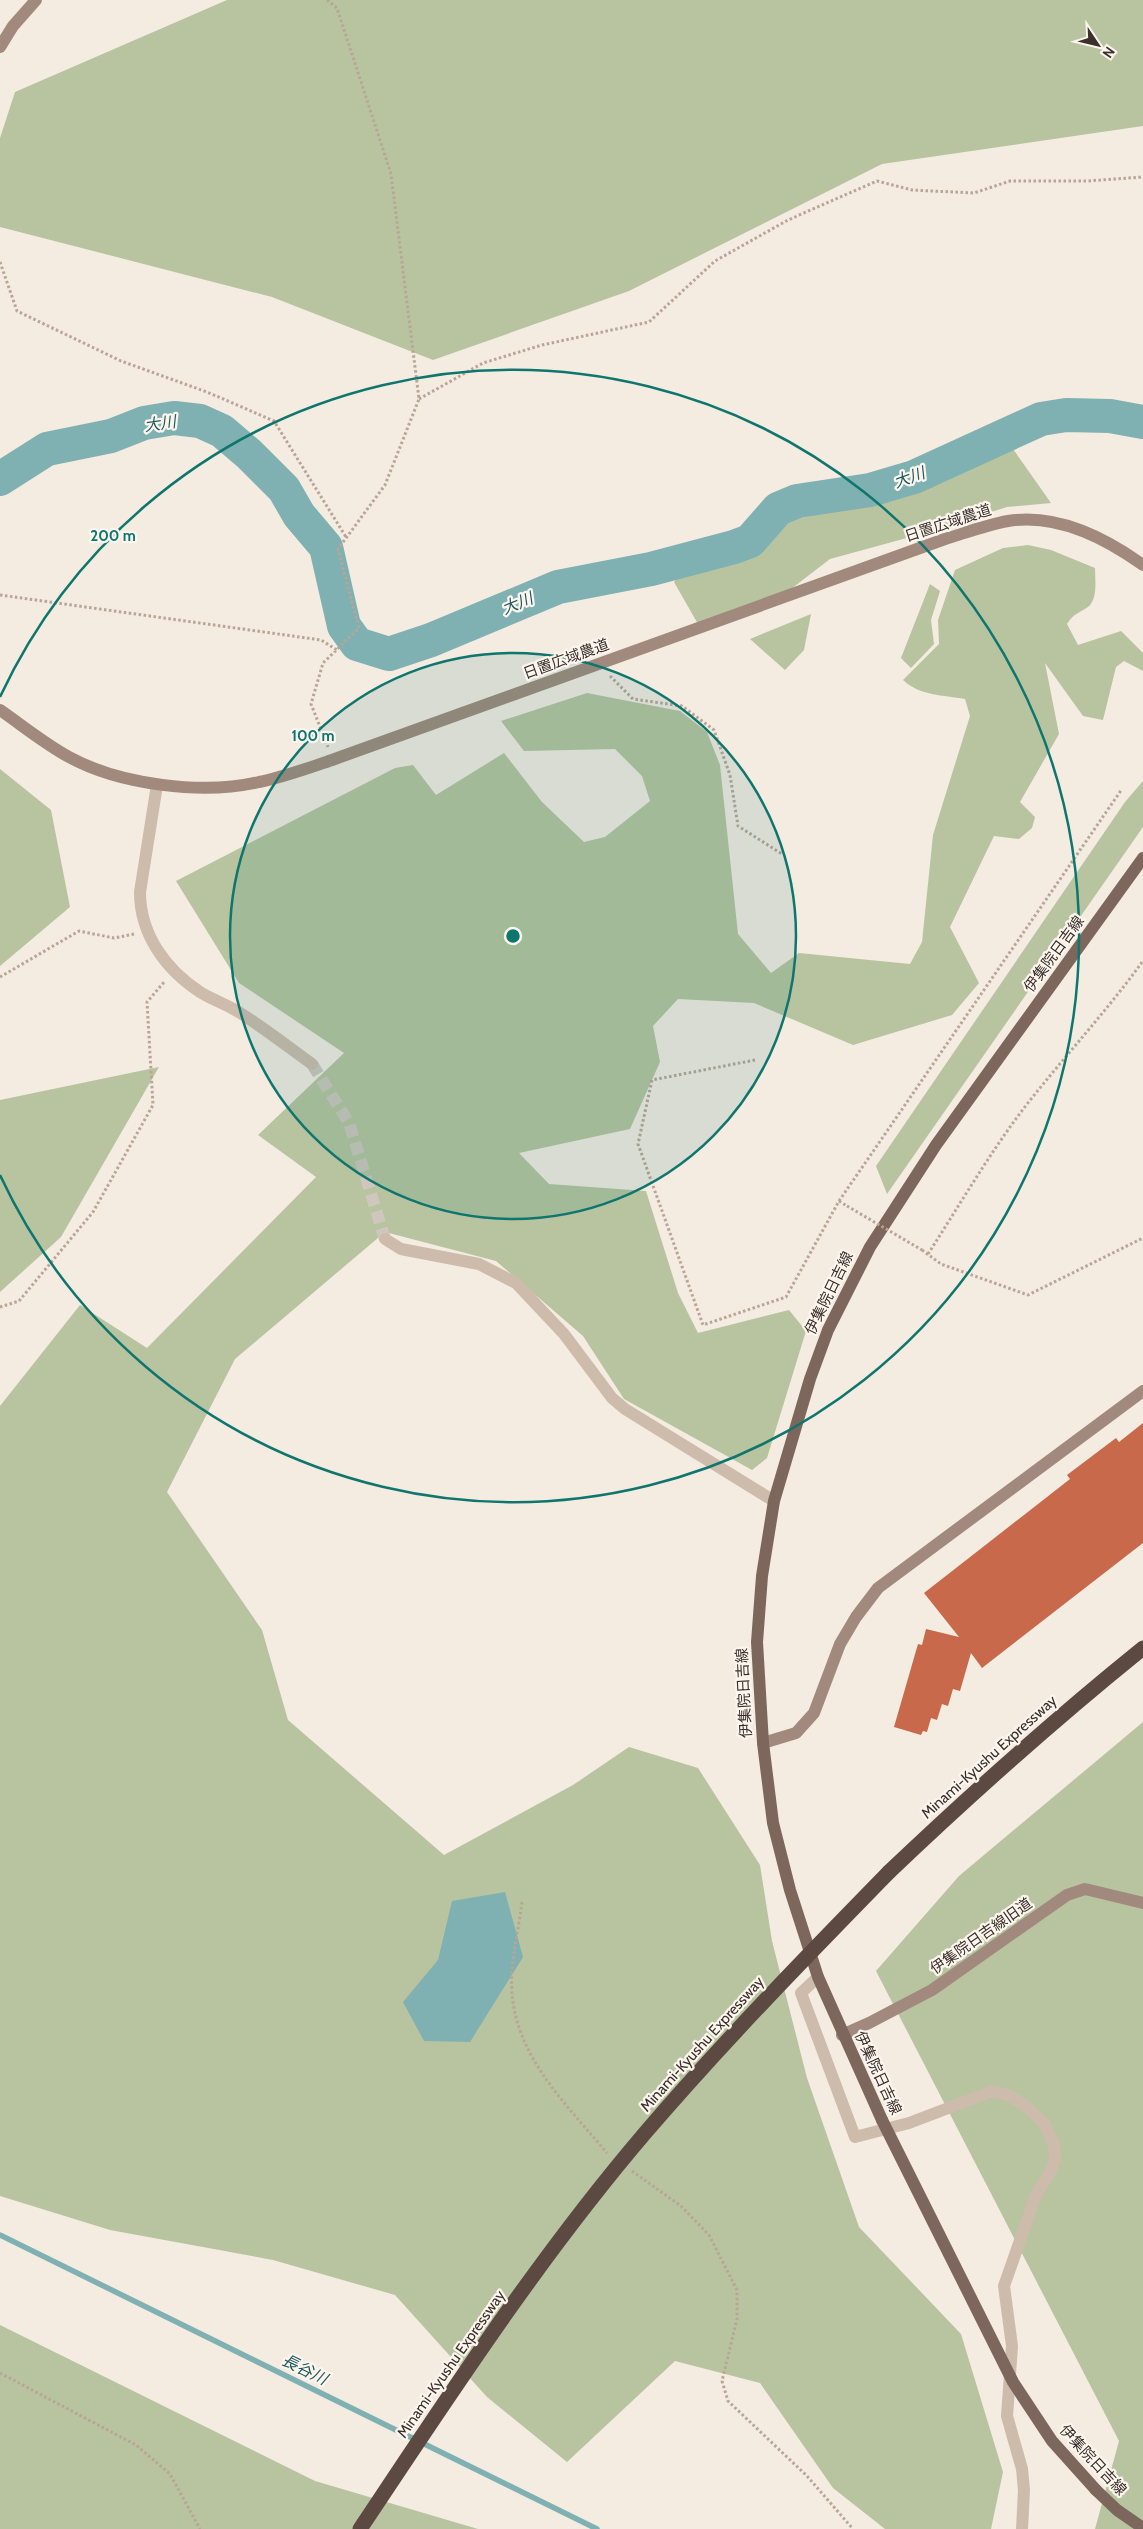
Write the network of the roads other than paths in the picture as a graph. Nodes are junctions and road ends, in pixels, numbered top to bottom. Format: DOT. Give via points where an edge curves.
graph roads {
  1 [pos="36,0"];
  2 [pos="0,47"];
  3 [pos="1143,565"];
  4 [pos="0,710"];
  5 [pos="157,785"];
  6 [pos="1143,858"];
  7 [pos="312,1064"];
  8 [pos="385,1239"];
  9 [pos="1143,1390"];
  10 [pos="774,1501"];
  11 [pos="1143,1648"];
  12 [pos="763,1744"];
  13 [pos="1143,1903"];
  14 [pos="818,1977"];
  15 [pos="842,2035"];
  16 [pos="1143,2528"];
  17 [pos="360,2529"];
  18 [pos="1022,2529"];
  1 -- 2 [label="street"];
  3 -- 5 [label="street, 日置広域農道" via="1091,535 1061,523 1008,521 945,539 332,760 258,783 202,788"];
  4 -- 5 [label="street, 日置広域農道" via="70,758 108,774"];
  5 -- 7 [label="street" via="140,892 140,909 146,931 173,971"];
  6 -- 10 [label="main road, 伊集院日吉線" via="936,1145 870,1247 828,1330"];
  8 -- 10 [label="street" via="401,1249 479,1264 516,1283 564,1334 624,1409"];
  9 -- 12 [label="street" via="878,1588 840,1644 814,1713 796,1733"];
  10 -- 12 [label="main road, 伊集院日吉線" via="762,1576 758,1642"];
  11 -- 17 [label="highway, Minami-Kyushu Expressway, bridge" via="981,1785 889,1872 757,2007 644,2134 545,2259"];
  12 -- 14 [label="main road, 伊集院日吉線" via="773,1822 790,1890"];
  13 -- 15 [label="street, 伊集院日吉線旧道" via="1086,1889 1068,1895 932,1990"];
  14 -- 15 [label="main road, 伊集院日吉線"];
  14 -- 18 [label="street" via="801,1993 855,2137 909,2123 993,2091 1024,2105 1043,2122 1054,2144 1055,2158 1051,2171 1036,2196 1004,2286 1012,2346 1007,2416 1022,2469"];
  15 -- 16 [label="main road, 伊集院日吉線, bridge" via="1013,2382 1052,2441 1096,2490"];
}
